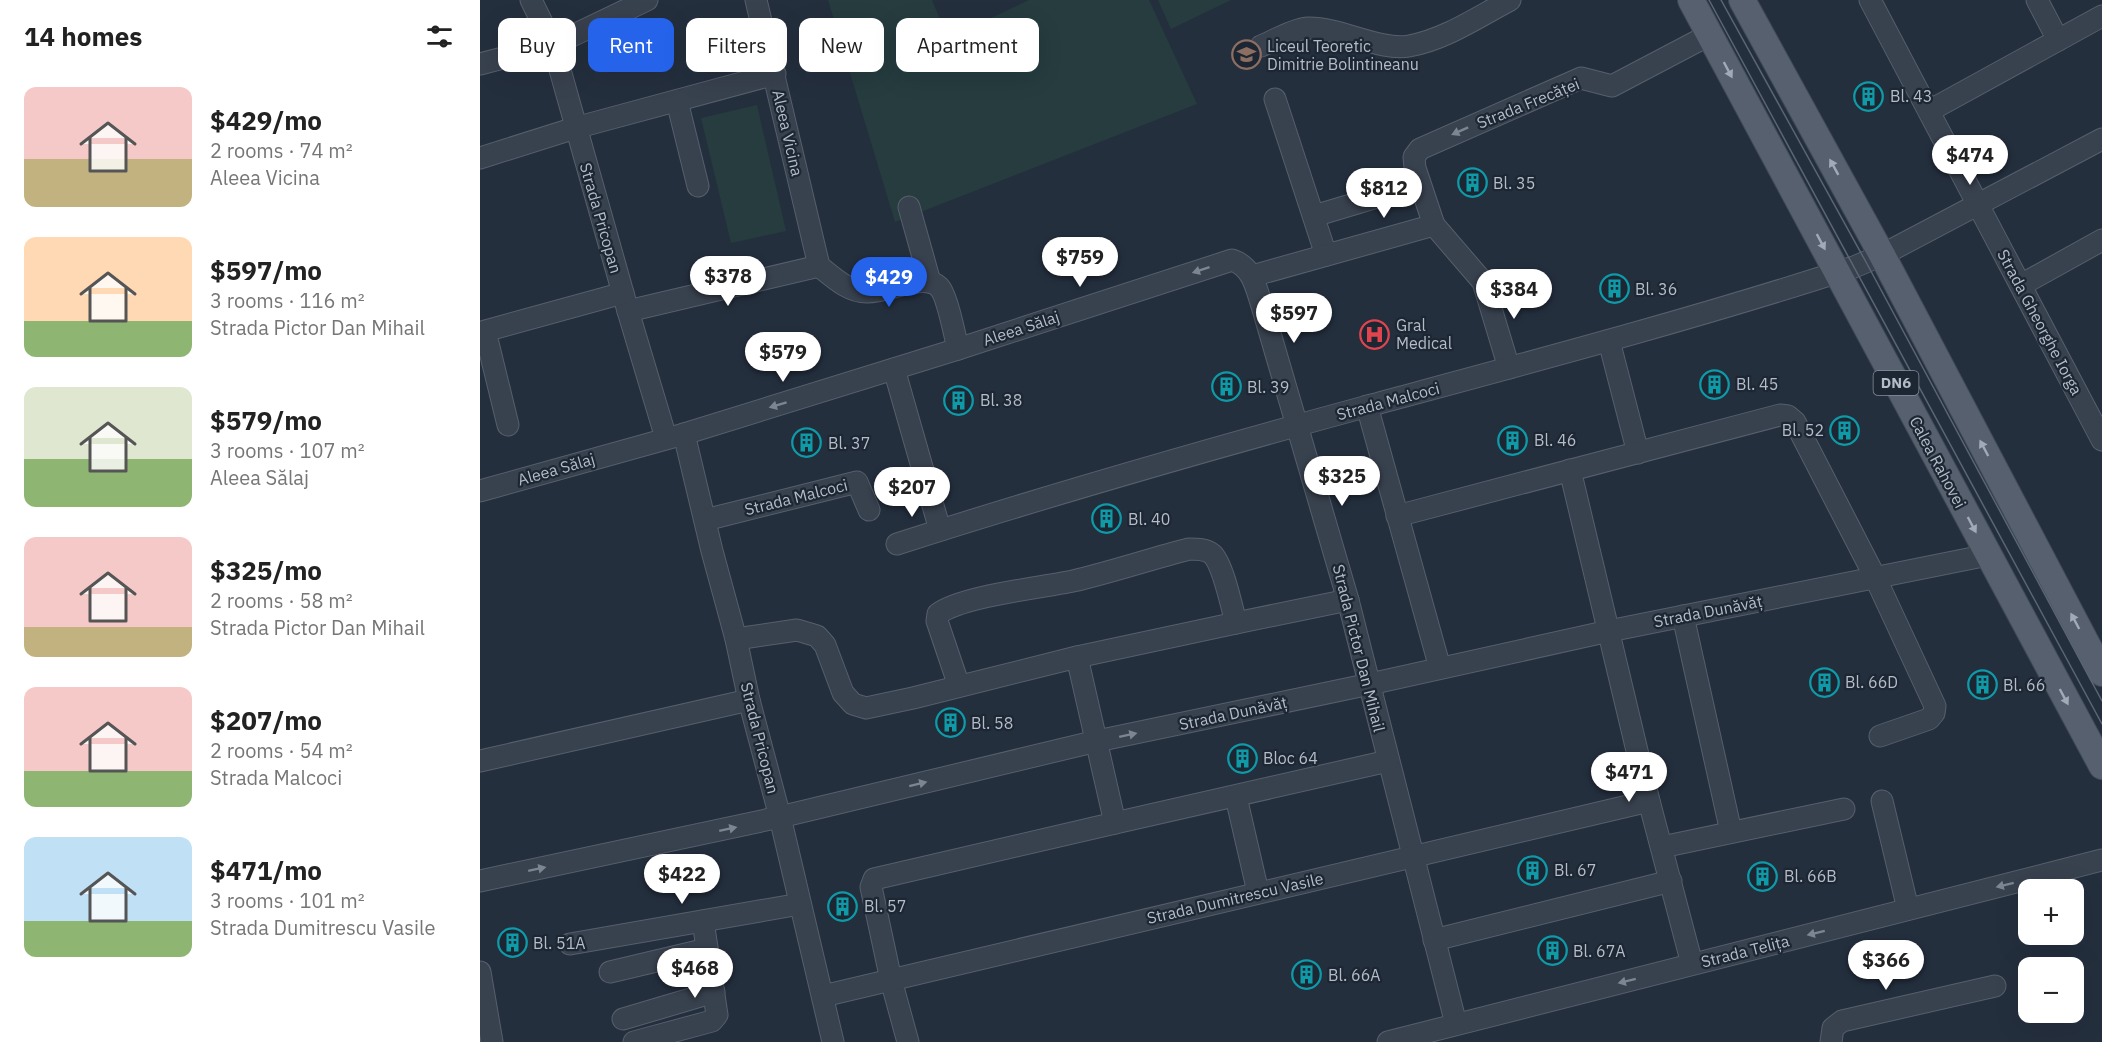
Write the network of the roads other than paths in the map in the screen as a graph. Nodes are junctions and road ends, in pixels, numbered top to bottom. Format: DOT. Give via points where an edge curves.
graph roads {
  1 [pos="531,0"];
  2 [pos="647,0"];
  3 [pos="756,0"];
  4 [pos="1509,0"];
  5 [pos="1691,0"];
  6 [pos="1742,0"];
  7 [pos="1870,0"];
  8 [pos="2037,0"];
  9 [pos="1484,6"];
  10 [pos="2102,16"];
  11 [pos="540,18"];
  12 [pos="576,34"];
  13 [pos="1709,35"];
  14 [pos="2058,40"];
  15 [pos="1261,46"];
  16 [pos="498,59"];
  17 [pos="480,64"];
  18 [pos="560,72"];
  19 [pos="775,74"];
  20 [pos="1275,99"];
  21 [pos="677,101"];
  22 [pos="1929,111"];
  23 [pos="576,128"];
  24 [pos="2102,139"];
  25 [pos="480,158"];
  26 [pos="698,186"];
  27 [pos="1374,198"];
  28 [pos="1978,204"];
  29 [pos="909,207"];
  30 [pos="1314,216"];
  31 [pos="1434,225"];
  32 [pos="2102,240"];
  33 [pos="1326,255"];
  34 [pos="1882,255"];
  35 [pos="819,266"];
  36 [pos="1837,272"];
  37 [pos="1252,276"];
  38 [pos="930,282"];
  39 [pos="2021,285"];
  40 [pos="625,302"];
  41 [pos="1609,341"];
  42 [pos="958,349"];
  43 [pos="1509,368"];
  44 [pos="894,369"];
  45 [pos="1367,406"];
  46 [pos="508,425"];
  47 [pos="1298,426"];
  48 [pos="675,436"];
  49 [pos="2102,440"];
  50 [pos="1638,453"];
  51 [pos="1570,470"];
  52 [pos="480,491"];
  53 [pos="869,510"];
  54 [pos="1397,516"];
  55 [pos="705,520"];
  56 [pos="940,530"];
  57 [pos="897,544"];
  58 [pos="1988,555"];
  59 [pos="1875,578"];
  60 [pos="1348,600"];
  61 [pos="1683,616"];
  62 [pos="1236,623"];
  63 [pos="1609,631"];
  64 [pos="736,639"];
  65 [pos="1077,657"];
  66 [pos="1440,668"];
  67 [pos="2102,673"];
  68 [pos="1370,684"];
  69 [pos="959,686"];
  70 [pos="749,700"];
  71 [pos="1880,736"];
  72 [pos="1097,741"];
  73 [pos="480,760"];
  74 [pos="1388,761"];
  75 [pos="2102,766"];
  76 [pos="1236,797"];
  77 [pos="1649,801"];
  78 [pos="1882,801"];
  79 [pos="1844,809"];
  80 [pos="780,818"];
  81 [pos="1115,824"];
  82 [pos="1731,832"];
  83 [pos="1662,847"];
  84 [pos="1412,857"];
  85 [pos="2102,860"];
  86 [pos="1671,881"];
  87 [pos="480,882"];
  88 [pos="1258,892"];
  89 [pos="800,904"];
  90 [pos="1908,909"];
  91 [pos="703,921"];
  92 [pos="662,928"];
  93 [pos="1434,940"];
  94 [pos="570,944"];
  95 [pos="707,950"];
  96 [pos="667,958"];
  97 [pos="1692,964"];
  98 [pos="480,972"];
  99 [pos="610,972"];
  100 [pos="891,980"];
  101 [pos="1995,986"];
  102 [pos="714,992"];
  103 [pos="823,996"];
  104 [pos="623,1019"];
  105 [pos="1456,1024"];
  106 [pos="1394,1041"];
  107 [pos="492,1042"];
  108 [pos="634,1042"];
  109 [pos="833,1042"];
  110 [pos="908,1042"];
  111 [pos="1831,1042"];
  1 -- 11 [label="street, Strada Pricopan"];
  2 -- 12 [label="street"];
  3 -- 19 [label="street, Aleea Vicina"];
  4 -- 9 [label="street"];
  5 -- 13 [label="main road, Calea Rahovei / DN6"];
  34 -- 6 [label="main road, DN6, one-way"];
  7 -- 22 [label="street"];
  8 -- 14 [label="street"];
  9 -- 15 [label="street" via="1436,39 1407,47 1306,28"];
  10 -- 14 [label="street"];
  13 -- 31 [label="street, Strada Frecăței, one-way" via="1612,86 1581,78 1420,148 1414,157 1415,168"];
  13 -- 36 [label="main road, Calea Rahovei / DN6, one-way"];
  14 -- 22 [label="street"];
  16 -- 17 [label="street"];
  18 -- 23 [label="street, Strada Pricopan"];
  19 -- 21 [label="street"];
  19 -- 35 [label="street, Aleea Vicina"];
  20 -- 30 [label="street"];
  21 -- 23 [label="street"];
  21 -- 26 [label="street"];
  22 -- 28 [label="street"];
  23 -- 25 [label="street"];
  23 -- 40 [label="street, Strada Pricopan"];
  24 -- 28 [label="street, Strada Malcoci"];
  27 -- 30 [label="street"];
  28 -- 34 [label="street, Strada Malcoci"];
  28 -- 39 [label="street, Strada Gheorghe Iorga"];
  29 -- 38 [label="street"];
  30 -- 33 [label="street"];
  31 -- 33 [label="street"];
  31 -- 43 [label="street" via="1483,282"];
  32 -- 39 [label="street"];
  33 -- 37 [label="street"];
  34 -- 36 [label="street, Strada Malcoci"];
  67 -- 34 [label="main road, DN6, one-way"];
  35 -- 38 [label="street" via="844,286 867,292"];
  35 -- 40 [label="street"];
  36 -- 41 [label="street, Strada Malcoci"];
  36 -- 58 [label="main road, Calea Rahovei / DN6, one-way"];
  37 -- 42 [label="street, Aleea Sălaj, one-way" via="1242,263 1232,260"];
  37 -- 47 [label="street, Strada Pictor Dan Mihail"];
  38 -- 42 [label="street" via="939,287 945,300"];
  39 -- 49 [label="street, Strada Gheorghe Iorga"];
  40 -- 46 [label="street" via="485,331"];
  40 -- 48 [label="street, Strada Pricopan"];
  41 -- 43 [label="street, Strada Malcoci"];
  41 -- 50 [label="street"];
  42 -- 44 [label="street, Aleea Sălaj"];
  43 -- 45 [label="street, Strada Malcoci"];
  44 -- 48 [label="street, Aleea Sălaj, one-way"];
  44 -- 56 [label="street"];
  45 -- 47 [label="street, Strada Malcoci"];
  45 -- 54 [label="street"];
  47 -- 56 [label="street, Strada Malcoci"];
  47 -- 60 [label="street, Strada Pictor Dan Mihail"];
  48 -- 52 [label="street, Aleea Sălaj"];
  48 -- 55 [label="street, Strada Pricopan"];
  50 -- 51 [label="street"];
  50 -- 59 [label="street" via="1788,416 1795,422"];
  51 -- 54 [label="street"];
  51 -- 63 [label="street"];
  53 -- 55 [label="street, Strada Malcoci" via="857,482"];
  54 -- 66 [label="street"];
  55 -- 64 [label="street, Strada Pricopan"];
  56 -- 57 [label="street, Strada Malcoci"];
  58 -- 59 [label="street, Strada Dunăvăț"];
  58 -- 75 [label="main road, Calea Rahovei / DN6, one-way"];
  59 -- 61 [label="street, Strada Dunăvăț"];
  59 -- 71 [label="street" via="1935,706 1929,718"];
  60 -- 62 [label="street"];
  60 -- 68 [label="street, Strada Pictor Dan Mihail"];
  61 -- 63 [label="street, Strada Dunăvăț"];
  61 -- 82 [label="street"];
  62 -- 65 [label="street"];
  62 -- 69 [label="street" via="1214,555 1189,549 946,609 938,614 937,621"];
  63 -- 66 [label="street, Strada Dunăvăț"];
  63 -- 77 [label="street"];
  64 -- 69 [label="street" via="797,630 817,636 825,645 843,693 853,704 866,708"];
  64 -- 70 [label="street, Strada Pricopan"];
  65 -- 69 [label="street"];
  65 -- 72 [label="street"];
  66 -- 68 [label="street, Strada Dunăvăț"];
  72 -- 68 [label="street, Strada Dunăvăț, one-way"];
  68 -- 74 [label="street, Strada Pictor Dan Mihail"];
  70 -- 73 [label="street"];
  70 -- 80 [label="street, Strada Pricopan"];
  80 -- 72 [label="street, Strada Dunăvăț, one-way"];
  72 -- 81 [label="street"];
  74 -- 76 [label="street"];
  74 -- 84 [label="street, Strada Pictor Dan Mihail"];
  76 -- 81 [label="street"];
  76 -- 88 [label="street"];
  77 -- 83 [label="street"];
  77 -- 84 [label="street, Strada Dumitrescu Vasile"];
  78 -- 90 [label="street"];
  79 -- 82 [label="street"];
  87 -- 80 [label="street, Strada Dunăvăț, one-way"];
  80 -- 89 [label="street, Strada Pricopan"];
  81 -- 100 [label="street" via="874,879 871,887"];
  82 -- 83 [label="street"];
  83 -- 86 [label="street"];
  84 -- 88 [label="street, Strada Dumitrescu Vasile"];
  84 -- 93 [label="street, Strada Pictor Dan Mihail"];
  85 -- 90 [label="street, Strada Telița, one-way"];
  86 -- 93 [label="street"];
  86 -- 97 [label="street"];
  88 -- 100 [label="street, Strada Dumitrescu Vasile"];
  89 -- 91 [label="street"];
  89 -- 103 [label="street, Strada Pricopan"];
  90 -- 97 [label="street, Strada Telița, one-way"];
  91 -- 92 [label="street"];
  91 -- 95 [label="street"];
  92 -- 94 [label="street"];
  92 -- 96 [label="street"];
  93 -- 105 [label="street, Strada Pictor Dan Mihail"];
  95 -- 96 [label="street"];
  95 -- 102 [label="street"];
  96 -- 99 [label="street"];
  97 -- 105 [label="street, Strada Telița, one-way"];
  98 -- 107 [label="street"];
  100 -- 103 [label="street, Strada Dumitrescu Vasile"];
  100 -- 110 [label="street"];
  101 -- 111 [label="street" via="1842,1021 1833,1028"];
  102 -- 104 [label="street"];
  102 -- 108 [label="street" via="717,1015 712,1021"];
  103 -- 109 [label="street, Strada Pricopan"];
  105 -- 106 [label="street, Strada Telița"];
}
